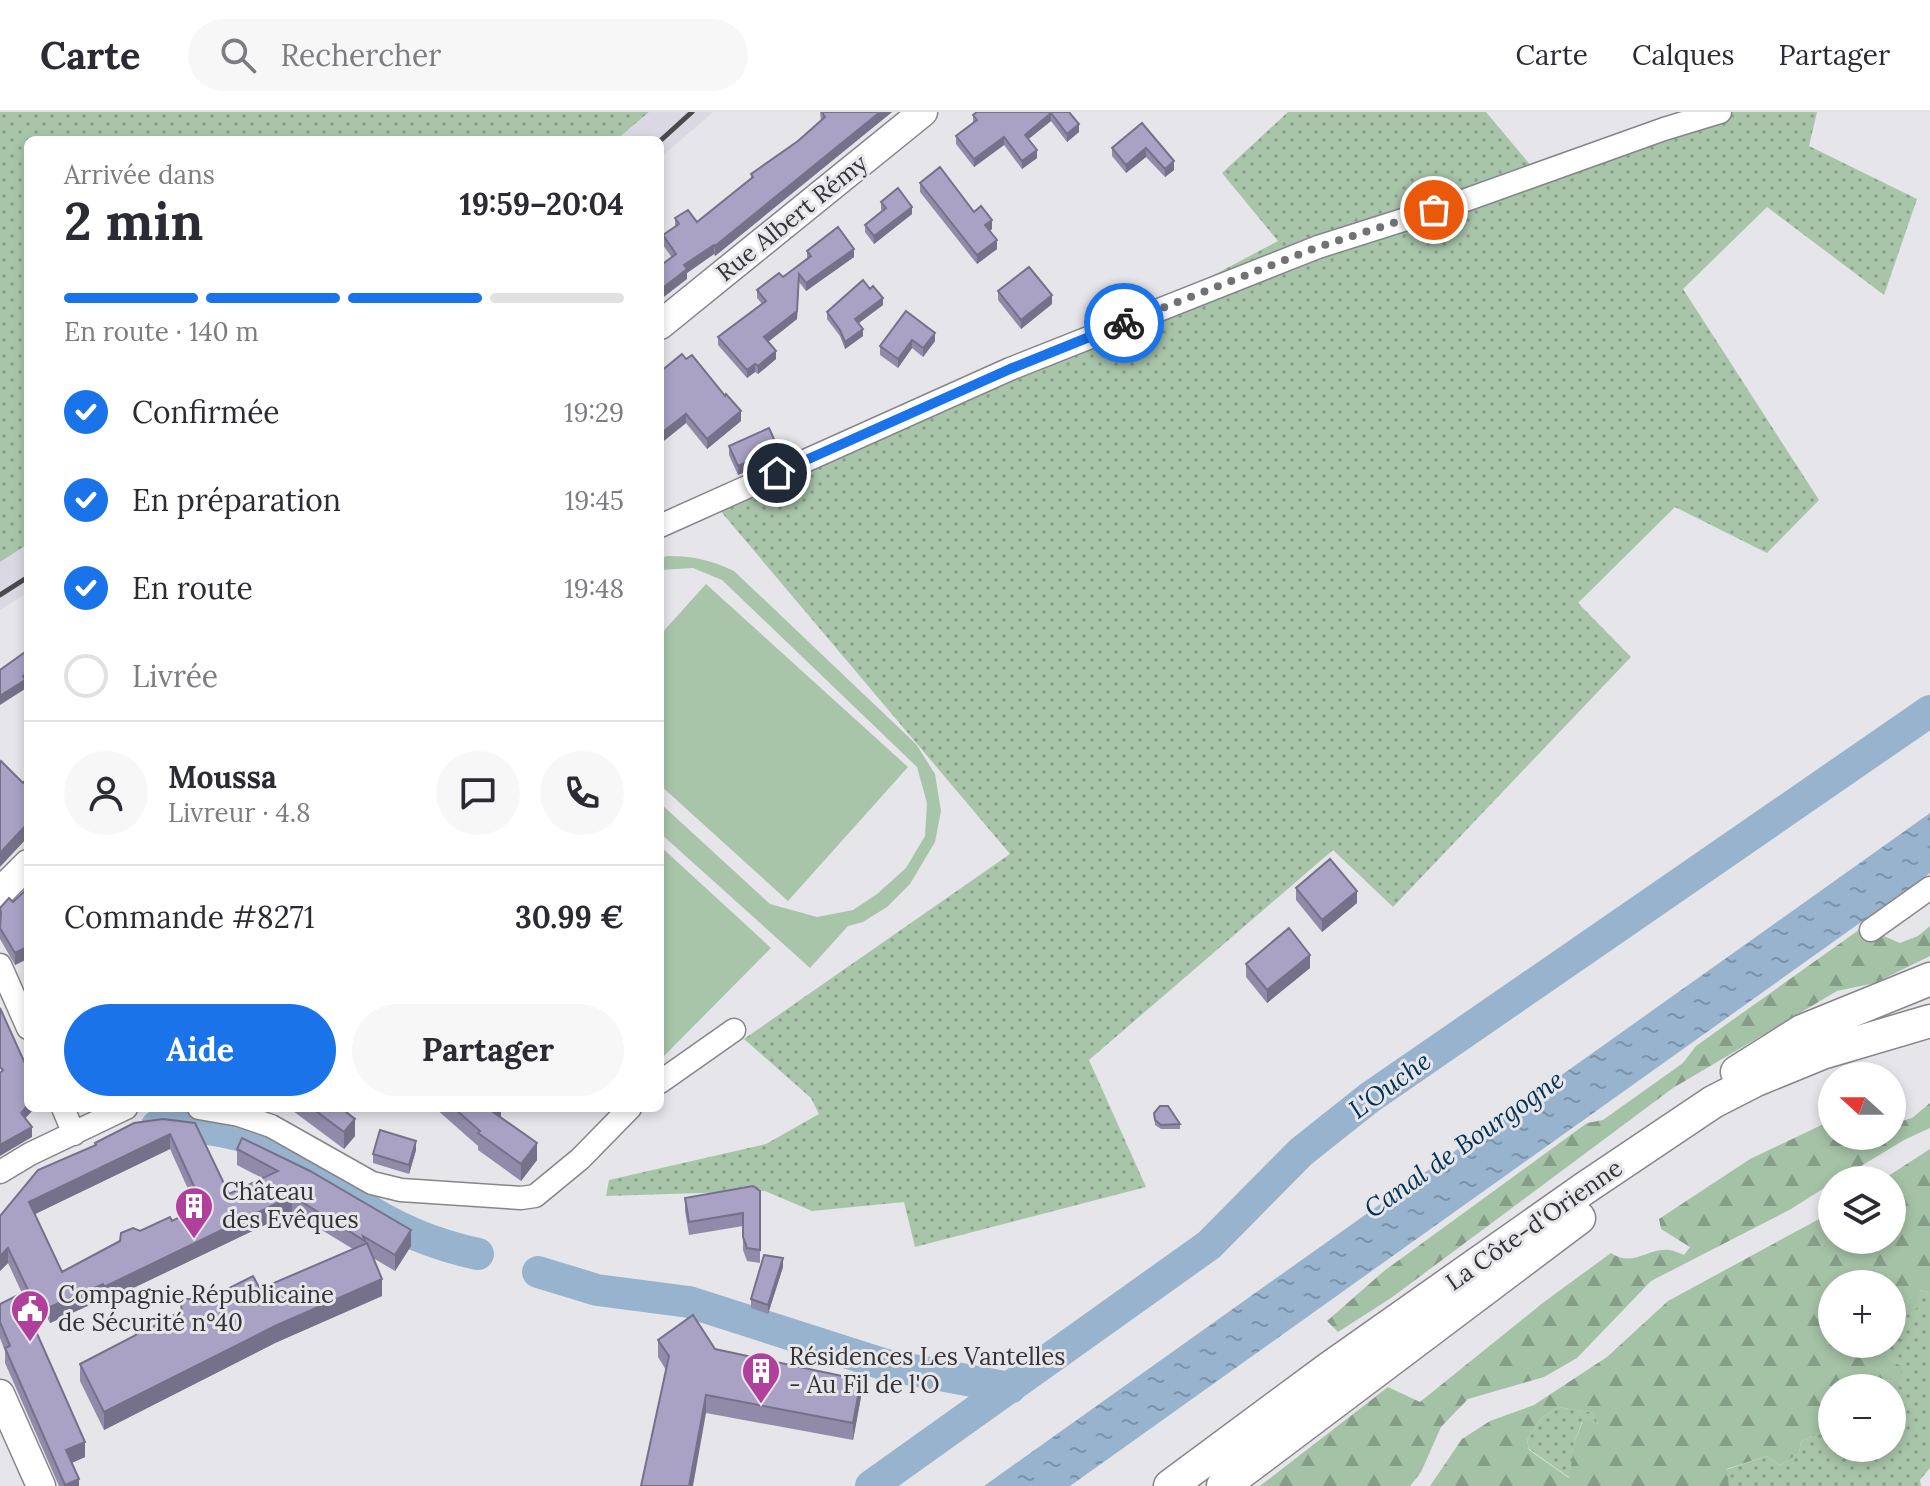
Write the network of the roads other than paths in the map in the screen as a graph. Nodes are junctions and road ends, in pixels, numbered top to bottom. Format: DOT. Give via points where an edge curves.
graph roads {
  1 [pos="923,112"];
  2 [pos="1720,112"];
  3 [pos="664,322"];
  4 [pos="664,524"];
  5 [pos="24,868"];
  6 [pos="1930,888"];
  7 [pos="0,892"];
  8 [pos="1871,930"];
  9 [pos="0,965"];
  10 [pos="1930,979"];
  11 [pos="24,1019"];
  12 [pos="1930,1021"];
  13 [pos="734,1030"];
  14 [pos="1930,1038"];
  15 [pos="664,1079"];
  16 [pos="65,1112"];
  17 [pos="118,1112"];
  18 [pos="222,1112"];
  19 [pos="626,1112"];
  20 [pos="74,1134"];
  21 [pos="0,1172"];
  22 [pos="1585,1188"];
  23 [pos="0,1394"];
  24 [pos="41,1486"];
  25 [pos="1170,1486"];
  26 [pos="1223,1486"];
  1 -- 3 [label="main road, Rue Albert Rémy"];
  2 -- 4 [label="street" via="1318,247 1010,369"];
  5 -- 7 [label="main road"];
  6 -- 8 [label="street"];
  9 -- 11 [label="street"];
  10 -- 22 [label="highway" via="1782,1042"];
  12 -- 22 [label="highway, La Côte-d'Orienne" via="1822,1053 1734,1090"];
  13 -- 15 [label="street"];
  14 -- 26 [label="highway, La Côte-d'Orienne" via="1810,1075 1698,1133"];
  16 -- 20 [label="street"];
  17 -- 20 [label="street"];
  18 -- 19 [label="street" via="271,1126 372,1183 401,1190 521,1198 535,1196"];
  20 -- 21 [label="street"];
  22 -- 25 [label="highway, La Côte-d'Orienne"];
  23 -- 24 [label="main road"];
}
